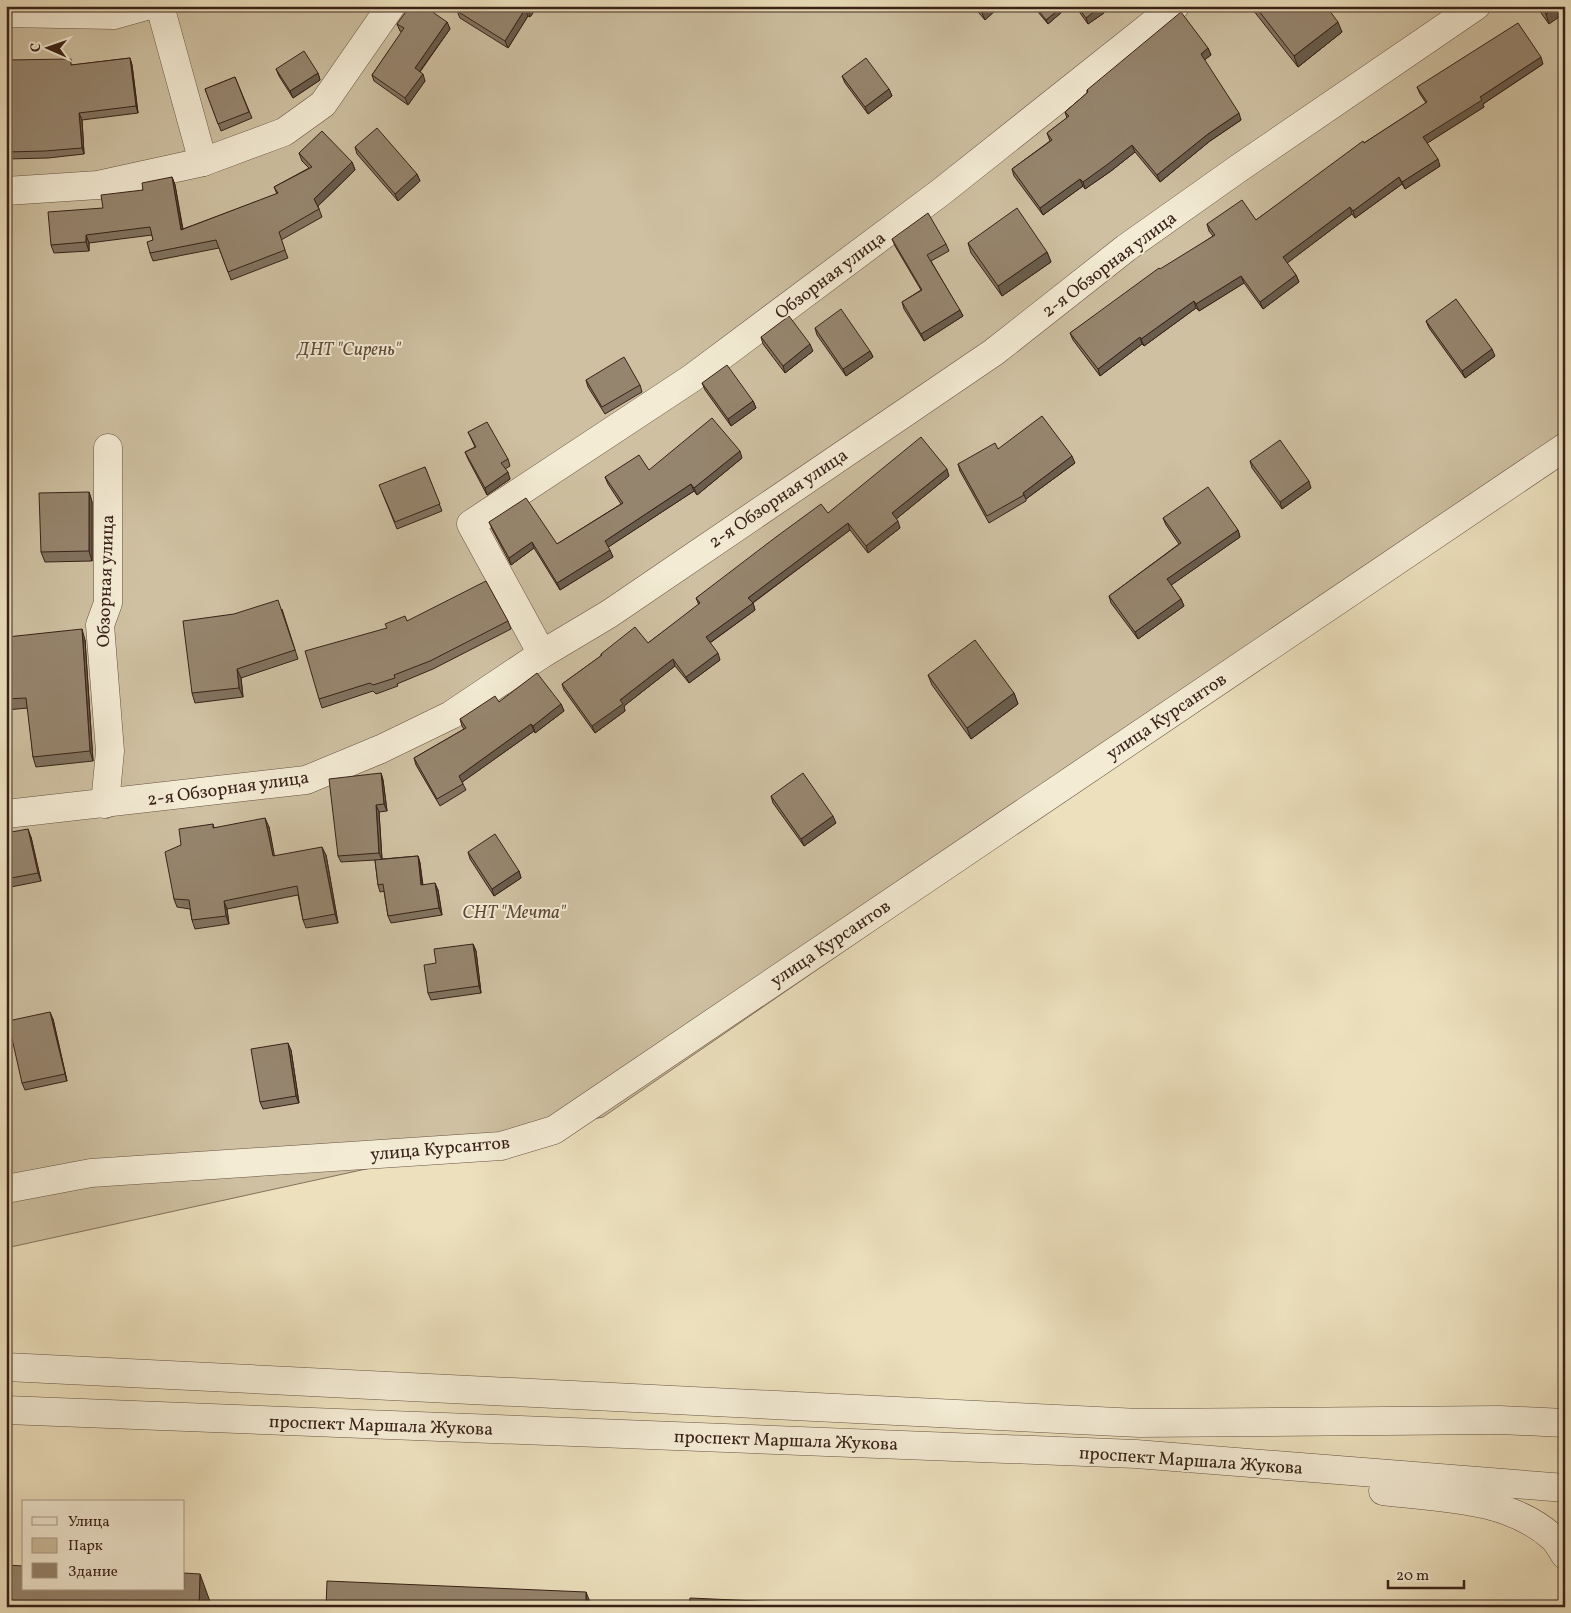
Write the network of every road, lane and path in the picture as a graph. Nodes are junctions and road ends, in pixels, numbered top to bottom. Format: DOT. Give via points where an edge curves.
graph roads {
  1 [pos="146,6"];
  2 [pos="160,6"];
  3 [pos="391,6"];
  4 [pos="1175,6"];
  5 [pos="1476,6"];
  6 [pos="6,13"];
  7 [pos="204,162"];
  8 [pos="6,191"];
  9 [pos="1565,447"];
  10 [pos="108,448"];
  11 [pos="542,654"];
  12 [pos="105,804"];
  13 [pos="6,814"];
  14 [pos="6,1189"];
  15 [pos="6,1367"];
  16 [pos="6,1410"];
  17 [pos="1565,1423"];
  18 [pos="1308,1469"];
  19 [pos="1565,1488"];
  20 [pos="1565,1556"];
  1 -- 6 [label="street" via="114,15"];
  2 -- 7 [label="street"];
  3 -- 7 [label="street" via="323,104 284,132"];
  4 -- 11 [label="street, Обзорная улица" via="941,192 692,378 471,524"];
  5 -- 11 [label="street, 2-я Обзорная улица" via="1134,243 994,352 609,614"];
  7 -- 8 [label="street" via="98,185"];
  9 -- 14 [label="street, улица Курсантов" via="554,1130 500,1146 91,1173"];
  10 -- 12 [label="street, Обзорная улица" via="108,603 100,625 110,751"];
  11 -- 12 [label="street, 2-я Обзорная улица" via="451,715 306,780"];
  12 -- 13 [label="street, 2-я Обзорная улица"];
  15 -- 17 [label="street, проспект Маршала Жукова" via="1139,1423 1500,1420"];
  16 -- 18 [label="street, проспект Маршала Жукова" via="1136,1454"];
  18 -- 19 [label="street, проспект Маршала Жукова"];
  18 -- 20 [label="street" via="1328,1484 1497,1508 1527,1519 1553,1537"];
}
